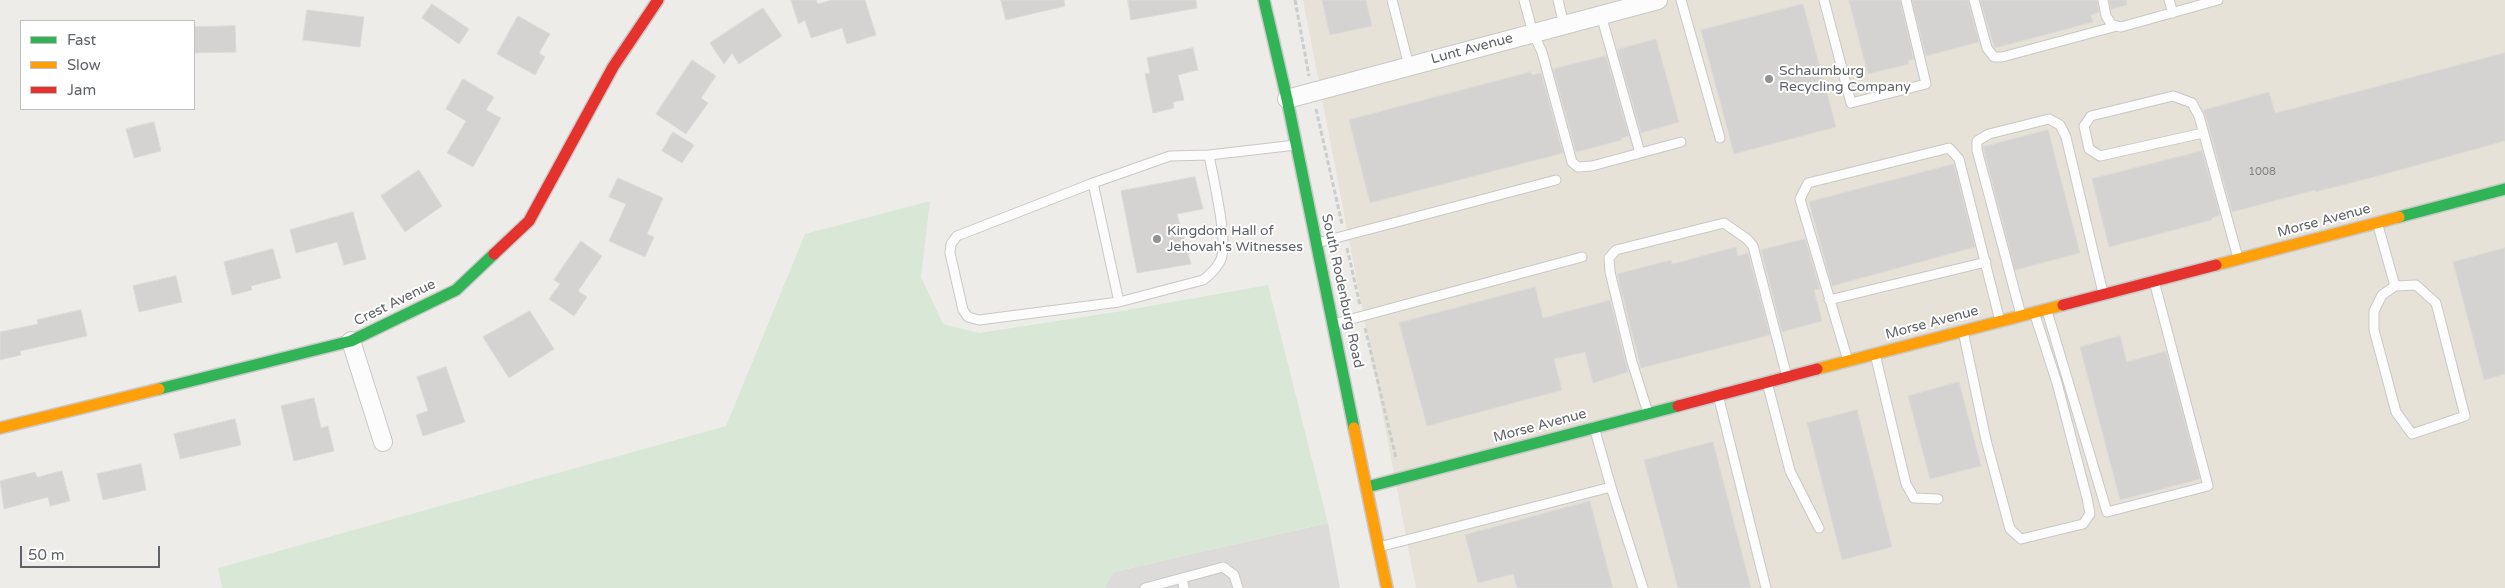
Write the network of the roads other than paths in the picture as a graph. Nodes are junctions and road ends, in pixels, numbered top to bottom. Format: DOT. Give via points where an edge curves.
graph roads {
  1 [pos="658,0"];
  2 [pos="1264,0"];
  3 [pos="1392,0"];
  4 [pos="1524,0"];
  5 [pos="1558,0"];
  6 [pos="1658,0"];
  7 [pos="1681,0"];
  8 [pos="1824,0"];
  9 [pos="1906,0"];
  10 [pos="1974,0"];
  11 [pos="2102,0"];
  12 [pos="2169,0"];
  13 [pos="2218,0"];
  14 [pos="2173,13"];
  15 [pos="1601,15"];
  16 [pos="1564,25"];
  17 [pos="2117,26"];
  18 [pos="1533,33"];
  19 [pos="1409,66"];
  20 [pos="1287,99"];
  21 [pos="2203,133"];
  22 [pos="1720,138"];
  23 [pos="1681,142"];
  24 [pos="1296,145"];
  25 [pos="1640,153"];
  26 [pos="1209,155"];
  27 [pos="1556,180"];
  28 [pos="1093,183"];
  29 [pos="2505,189"];
  30 [pos="2377,222"];
  31 [pos="1316,243"];
  32 [pos="1582,257"];
  33 [pos="2238,258"];
  34 [pos="1986,262"];
  35 [pos="2154,280"];
  36 [pos="2395,286"];
  37 [pos="2104,294"];
  38 [pos="1829,300"];
  39 [pos="1118,302"];
  40 [pos="2047,309"];
  41 [pos="2034,312"];
  42 [pos="2021,316"];
  43 [pos="2000,321"];
  44 [pos="1333,324"];
  45 [pos="1963,331"];
  46 [pos="351,341"];
  47 [pos="1875,353"];
  48 [pos="1848,361"];
  49 [pos="1787,377"];
  50 [pos="1767,382"];
  51 [pos="1718,395"];
  52 [pos="1648,413"];
  53 [pos="1594,427"];
  54 [pos="0,428"];
  55 [pos="383,442"];
  56 [pos="1367,487"];
  57 [pos="1611,487"];
  58 [pos="1938,499"];
  59 [pos="1819,528"];
  60 [pos="1379,547"];
  61 [pos="1182,578"];
  62 [pos="1145,588"];
  63 [pos="1184,588"];
  64 [pos="1238,588"];
  65 [pos="1387,588"];
  66 [pos="1643,588"];
  67 [pos="1766,588"];
  1 -- 46 [label="street, Crest Avenue" via="613,67 530,221 456,290"];
  2 -- 20 [label="street, South Rodenburg Road"];
  3 -- 19 [label="lane"];
  4 -- 18 [label="lane"];
  5 -- 16 [label="lane"];
  6 -- 15 [label="street, Lunt Avenue"];
  7 -- 22 [label="lane"];
  8 -- 9 [label="lane" via="1851,103 1926,84"];
  10 -- 17 [label="lane" via="1987,48 1994,57"];
  11 -- 17 [label="lane" via="2106,16 2112,25"];
  12 -- 14 [label="lane"];
  13 -- 14 [label="lane"];
  14 -- 17 [label="lane"];
  15 -- 16 [label="street, Lunt Avenue"];
  15 -- 25 [label="lane"];
  16 -- 18 [label="street, Lunt Avenue"];
  18 -- 19 [label="street, Lunt Avenue"];
  18 -- 25 [label="lane" via="1542,52 1572,162 1578,167 1592,166"];
  19 -- 20 [label="street, Lunt Avenue"];
  20 -- 24 [label="street, South Rodenburg Road"];
  21 -- 21 [label="lane" via="2192,103 2173,96 2091,116 2084,126 2089,149 2100,156"];
  21 -- 33 [label="lane"];
  23 -- 25 [label="lane"];
  24 -- 26 [label="lane"];
  24 -- 31 [label="street, South Rodenburg Road"];
  26 -- 28 [label="lane" via="1170,156"];
  26 -- 39 [label="lane" via="1221,225 1222,257 1203,280"];
  27 -- 31 [label="lane"];
  28 -- 39 [label="lane"];
  28 -- 39 [label="lane" via="957,236 951,244 950,253 963,310 968,318 979,320"];
  29 -- 30 [label="street, Morse Avenue"];
  30 -- 33 [label="street, Morse Avenue"];
  30 -- 36 [label="lane"];
  31 -- 44 [label="street, South Rodenburg Road"];
  32 -- 44 [label="lane"];
  33 -- 35 [label="street, Morse Avenue"];
  34 -- 38 [label="lane"];
  34 -- 38 [label="lane" via="1959,158 1949,148 1808,183 1800,199"];
  34 -- 43 [label="lane"];
  35 -- 37 [label="street, Morse Avenue"];
  35 -- 40 [label="lane" via="2208,486 2107,512"];
  36 -- 36 [label="lane" via="2382,295 2374,311 2374,330 2396,412 2412,434 2465,416 2436,303 2416,285"];
  37 -- 40 [label="street, Morse Avenue"];
  37 -- 42 [label="lane" via="2066,137 2060,125 2049,119 1989,134 1976,141 1977,150"];
  38 -- 48 [label="lane"];
  40 -- 41 [label="street, Morse Avenue"];
  41 -- 42 [label="street, Morse Avenue"];
  41 -- 45 [label="lane" via="2057,383 2087,498 2090,514 2083,524 2020,539 2010,529 1986,440"];
  42 -- 43 [label="street, Morse Avenue"];
  43 -- 45 [label="street, Morse Avenue"];
  44 -- 56 [label="street, South Rodenburg Road"];
  45 -- 47 [label="street, Morse Avenue"];
  46 -- 54 [label="street, Crest Avenue"];
  46 -- 55 [label="street"];
  47 -- 48 [label="street, Morse Avenue"];
  47 -- 58 [label="lane" via="1906,484 1914,498"];
  48 -- 49 [label="street, Morse Avenue"];
  49 -- 50 [label="street, Morse Avenue"];
  49 -- 52 [label="lane" via="1753,246 1747,238 1724,223 1616,250 1609,258 1610,272"];
  50 -- 51 [label="street, Morse Avenue"];
  50 -- 59 [label="lane" via="1790,471"];
  51 -- 52 [label="street, Morse Avenue"];
  51 -- 67 [label="lane"];
  52 -- 53 [label="street, Morse Avenue"];
  53 -- 56 [label="street, Morse Avenue"];
  53 -- 57 [label="lane"];
  56 -- 60 [label="street, South Rodenburg Road"];
  57 -- 60 [label="lane"];
  57 -- 66 [label="lane"];
  60 -- 65 [label="street, South Rodenburg Road"];
  61 -- 62 [label="lane"];
  61 -- 63 [label="lane"];
  61 -- 64 [label="lane" via="1223,567 1234,575"];
}
